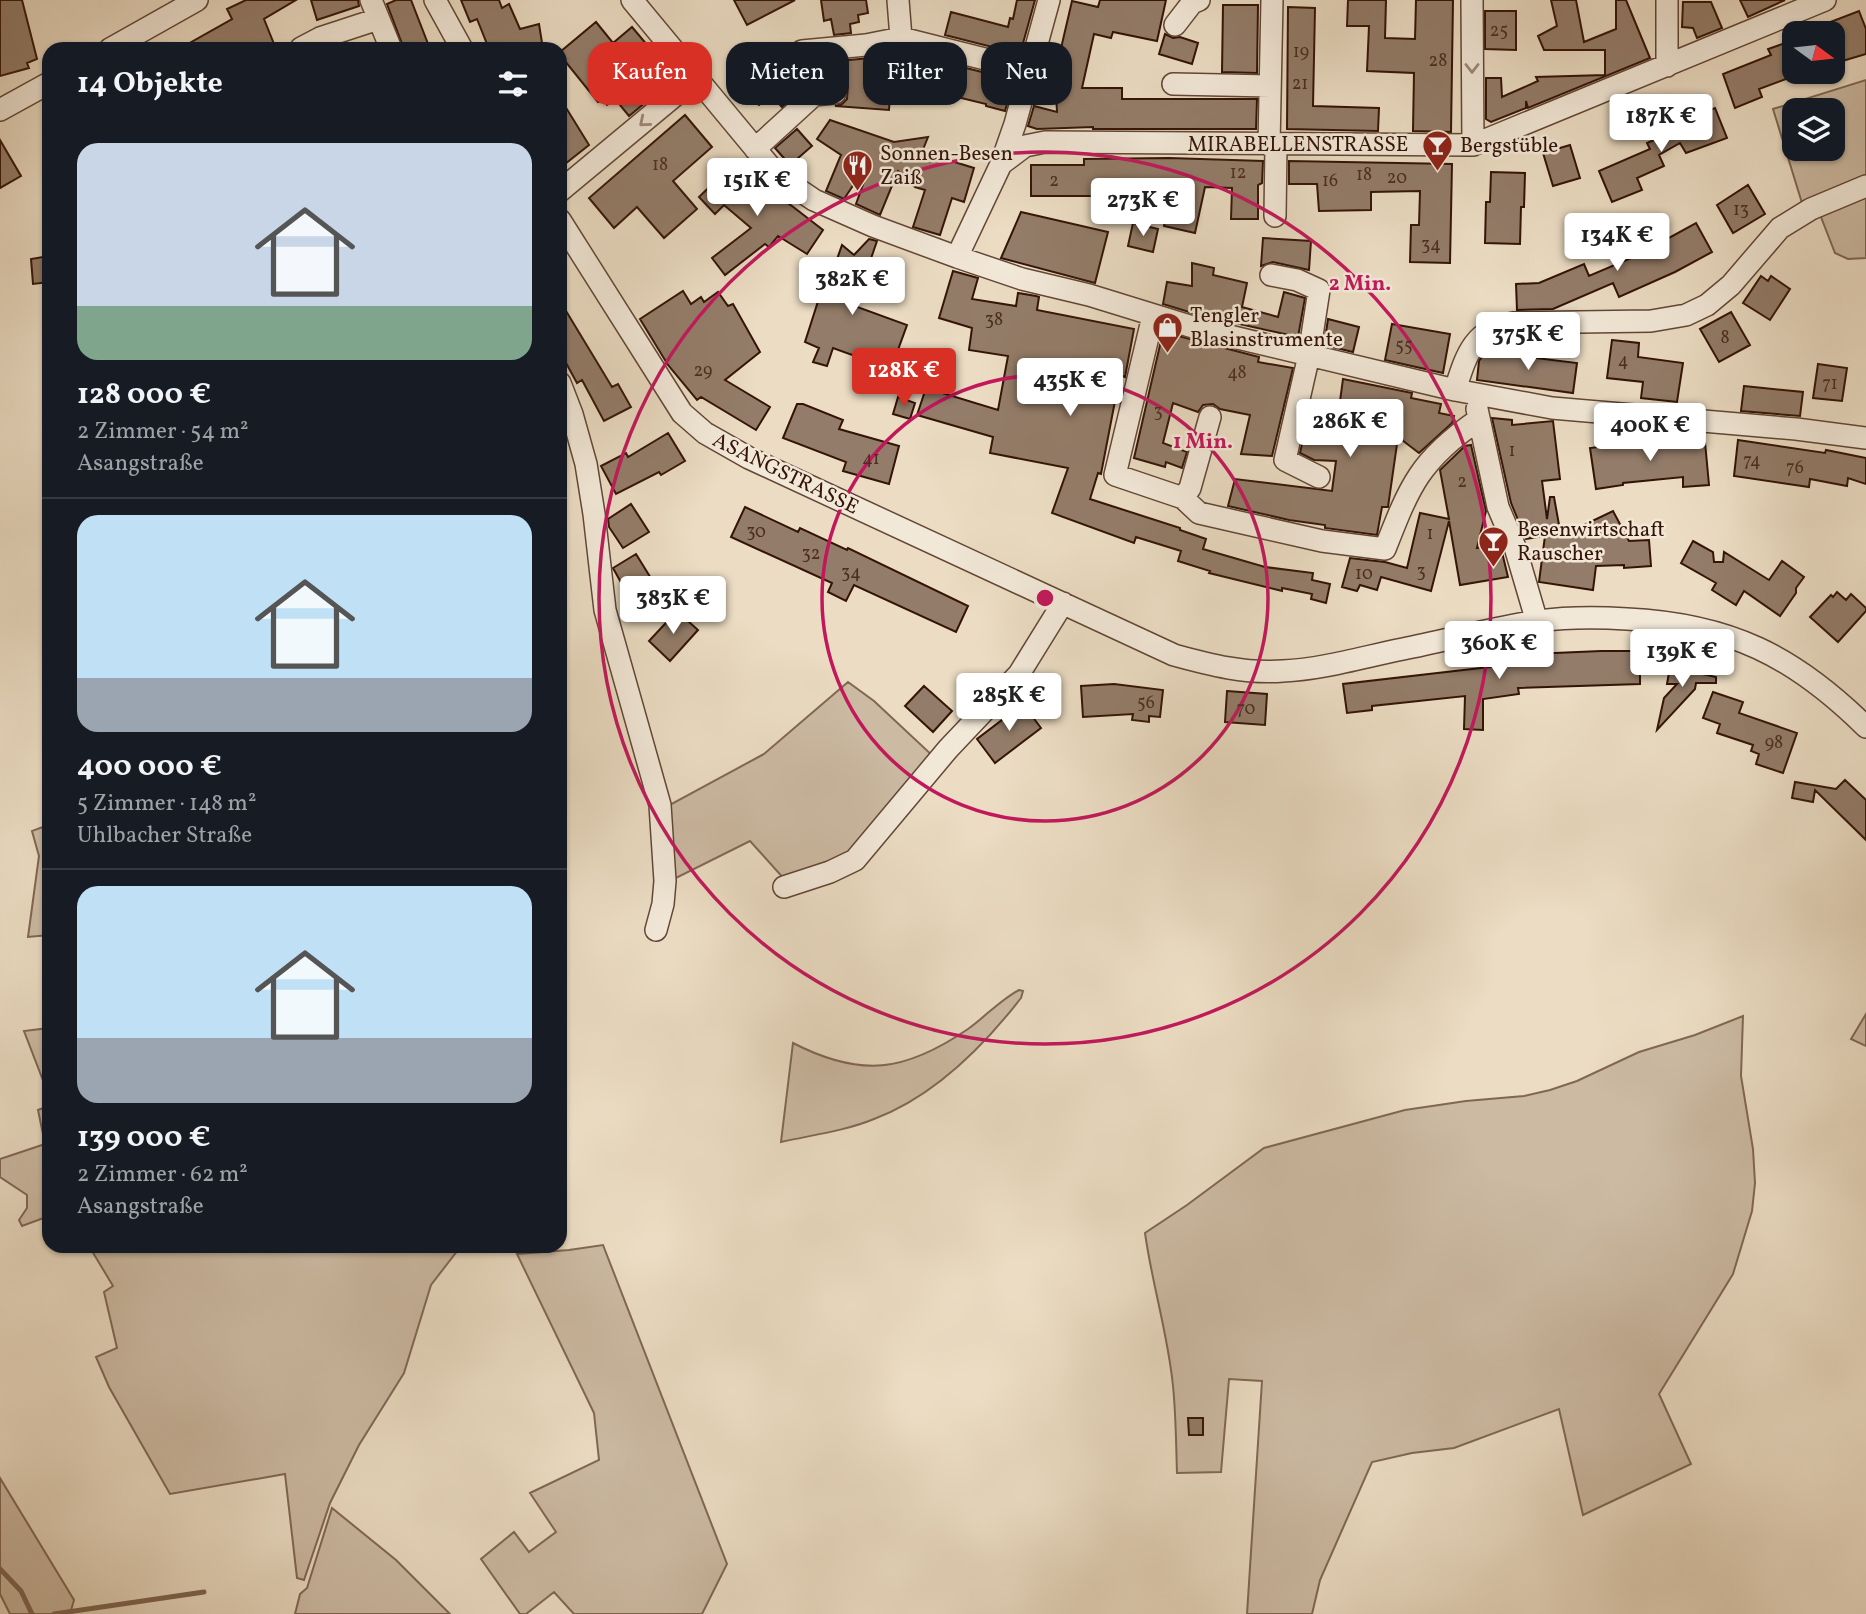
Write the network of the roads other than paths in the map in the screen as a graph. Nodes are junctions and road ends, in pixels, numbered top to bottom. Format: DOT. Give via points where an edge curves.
graph roads {
  1 [pos="197,0"];
  2 [pos="435,0"];
  3 [pos="632,0"];
  4 [pos="898,0"];
  5 [pos="1049,0"];
  6 [pos="1199,0"];
  7 [pos="1272,0"];
  8 [pos="1472,0"];
  9 [pos="1667,0"];
  10 [pos="1825,0"];
  11 [pos="374,9"];
  12 [pos="1175,25"];
  13 [pos="901,38"];
  14 [pos="122,42"];
  15 [pos="312,42"];
  16 [pos="388,42"];
  17 [pos="458,42"];
  18 [pos="666,42"];
  19 [pos="1038,42"];
  20 [pos="849,47"];
  21 [pos="981,58"];
  22 [pos="1667,66"];
  23 [pos="1173,83"];
  24 [pos="1270,86"];
  25 [pos="42,87"];
  26 [pos="712,97"];
  27 [pos="664,105"];
  28 [pos="803,105"];
  29 [pos="1019,105"];
  30 [pos="0,110"];
  31 [pos="1273,145"];
  32 [pos="1472,145"];
  33 [pos="755,149"];
  34 [pos="1001,164"];
  35 [pos="567,185"];
  36 [pos="1866,186"];
  37 [pos="1275,216"];
  38 [pos="567,231"];
  39 [pos="957,257"];
  40 [pos="1271,275"];
  41 [pos="1153,316"];
  42 [pos="1309,355"];
  43 [pos="1465,391"];
  44 [pos="567,401"];
  45 [pos="1210,417"];
  46 [pos="1478,420"];
  47 [pos="1866,438"];
  48 [pos="1319,477"];
  49 [pos="1183,498"];
  50 [pos="1063,604"];
  51 [pos="1537,621"];
  52 [pos="1866,727"];
  53 [pos="784,887"];
  54 [pos="656,930"];
  1 -- 14 [label="street"];
  2 -- 17 [label="street"];
  3 -- 18 [label="street"];
  4 -- 13 [label="street"];
  5 -- 19 [label="street"];
  6 -- 12 [label="street"];
  7 -- 24 [label="street"];
  8 -- 32 [label="street, one-way"];
  9 -- 22 [label="street"];
  10 -- 22 [label="street, MIRABELLENSTRASSE"];
  11 -- 15 [label="street"];
  11 -- 16 [label="street"];
  13 -- 20 [label="street"];
  13 -- 21 [label="street"];
  22 -- 32 [label="street, MIRABELLENSTRASSE"];
  23 -- 24 [label="street"];
  24 -- 31 [label="street"];
  25 -- 30 [label="street"];
  26 -- 33 [label="street"];
  27 -- 35 [label="street, one-way"];
  28 -- 33 [label="street"];
  29 -- 34 [label="street"];
  31 -- 32 [label="street, MIRABELLENSTRASSE"];
  31 -- 34 [label="street, MIRABELLENSTRASSE" via="1045,142 1025,146"];
  31 -- 37 [label="street"];
  33 -- 39 [label="street" via="778,175 814,200"];
  34 -- 39 [label="street"];
  36 -- 43 [label="street" via="1780,228 1731,285 1686,316 1651,321 1513,323 1491,329 1466,357"];
  38 -- 50 [label="street, ASANGSTRASSE" via="682,413 705,433 749,458"];
  39 -- 41 [label="street"];
  40 -- 42 [label="street" via="1319,290"];
  41 -- 42 [label="street"];
  41 -- 49 [label="street" via="1115,475"];
  42 -- 43 [label="street"];
  42 -- 48 [label="street" via="1286,460"];
  43 -- 46 [label="street"];
  43 -- 47 [label="street" via="1552,408"];
  44 -- 54 [label="street" via="586,464 605,610 660,804 665,881"];
  45 -- 49 [label="street" via="1191,488"];
  46 -- 49 [label="street" via="1450,440 1418,473 1385,549 1322,541 1199,513"];
  46 -- 51 [label="street" via="1498,507"];
  50 -- 51 [label="street, ASANGSTRASSE" via="1174,655 1265,672 1322,667"];
  50 -- 53 [label="street" via="1019,674 948,748 855,860"];
  51 -- 52 [label="street, ASANGSTRASSE" via="1638,619 1730,636 1793,666"];
}
